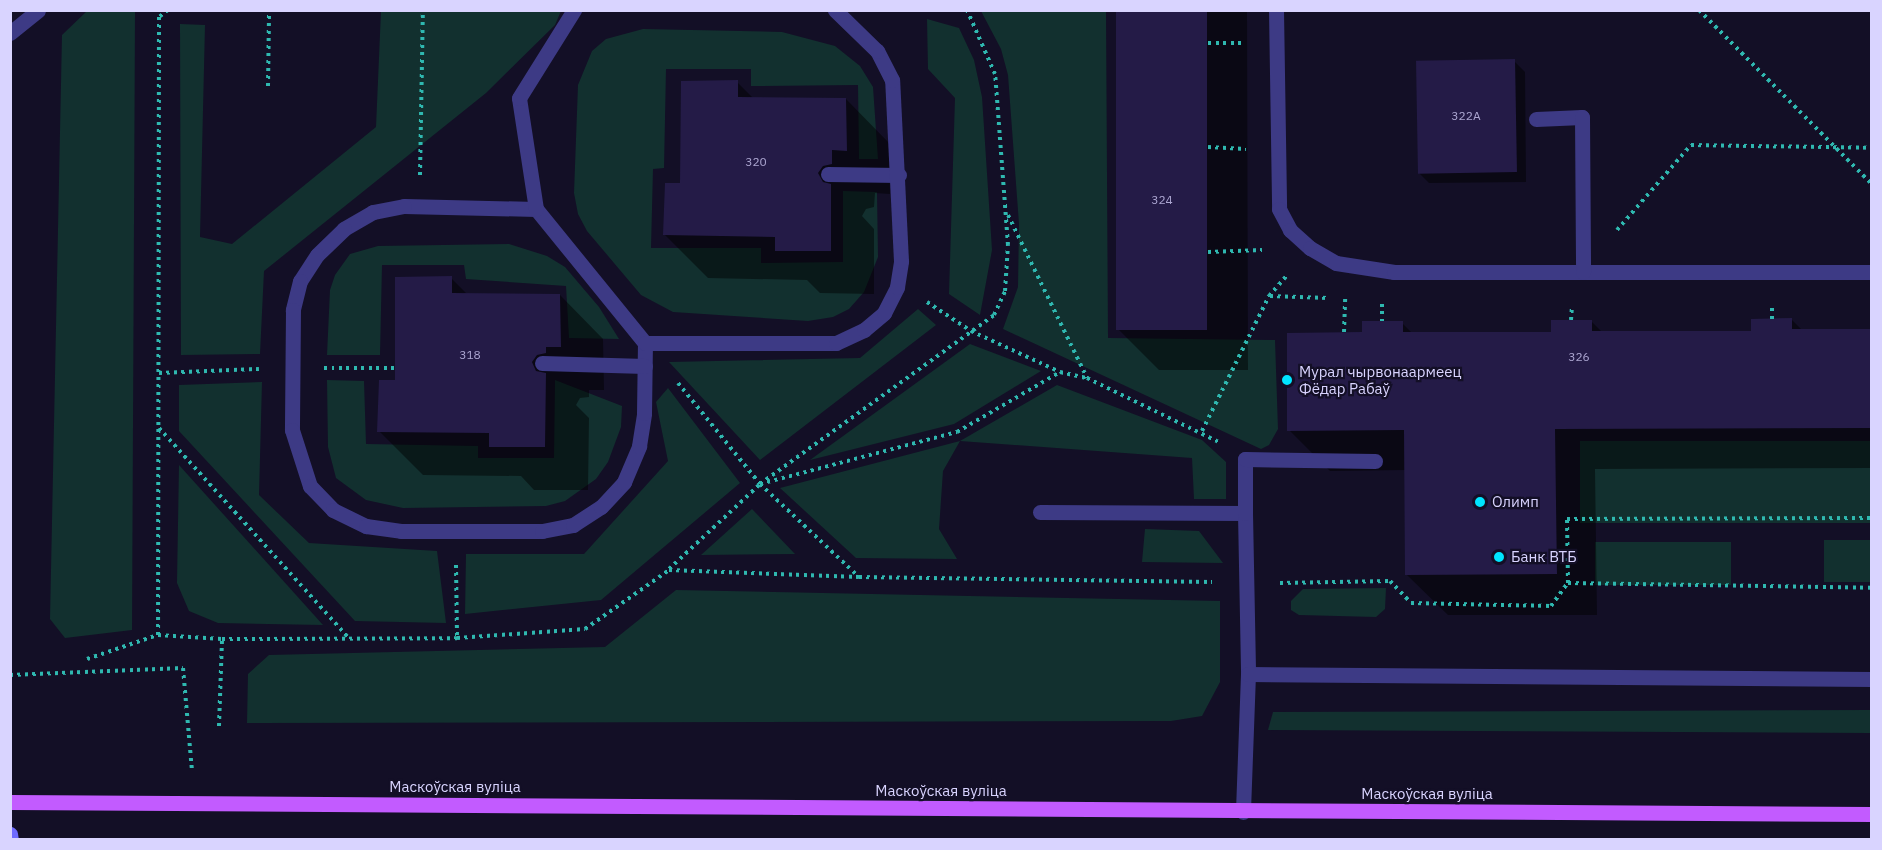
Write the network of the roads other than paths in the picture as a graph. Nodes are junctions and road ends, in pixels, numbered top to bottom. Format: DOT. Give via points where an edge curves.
graph roads {
  1 [pos="38,10"];
  2 [pos="574,10"];
  3 [pos="835,10"];
  4 [pos="1276,10"];
  5 [pos="10,33"];
  6 [pos="1536,118"];
  7 [pos="828,174"];
  8 [pos="898,175"];
  9 [pos="536,209"];
  10 [pos="1583,272"];
  11 [pos="1872,272"];
  12 [pos="645,344"];
  13 [pos="542,363"];
  14 [pos="645,366"];
  15 [pos="1375,461"];
  16 [pos="1040,512"];
  17 [pos="1245,513"];
  18 [pos="1248,675"];
  19 [pos="1872,679"];
  20 [pos="10,802"];
  21 [pos="1243,812"];
  22 [pos="1872,814"];
  23 [pos="10,834"];
  24 [pos="11,840"];
  1 -- 5 [label="lane"];
  2 -- 9 [label="lane" via="519,98"];
  3 -- 8 [label="lane" via="877,51 892,80"];
  4 -- 10 [label="lane" via="1279,209 1290,230 1310,248 1336,263 1373,271"];
  6 -- 10 [label="lane" via="1582,117"];
  7 -- 8 [label="lane"];
  8 -- 12 [label="lane" via="901,261 897,288 884,313 864,330 836,343"];
  9 -- 12 [label="lane"];
  9 -- 14 [label="lane" via="420,206 373,212 344,229 317,255 300,281 293,310 291,368 292,430 310,486 333,510 366,526 401,531 542,531 573,525 601,507 624,482 639,446"];
  10 -- 11 [label="lane"];
  12 -- 14 [label="lane"];
  13 -- 14 [label="lane"];
  15 -- 17 [label="lane" via="1245,459"];
  16 -- 17 [label="lane"];
  17 -- 18 [label="lane"];
  18 -- 19 [label="lane"];
  18 -- 21 [label="lane"];
  20 -- 21 [label="main road, Маскоўская вуліца"];
  21 -- 22 [label="main road, Маскоўская вуліца"];
  23 -- 24 [label="main road"];
}
